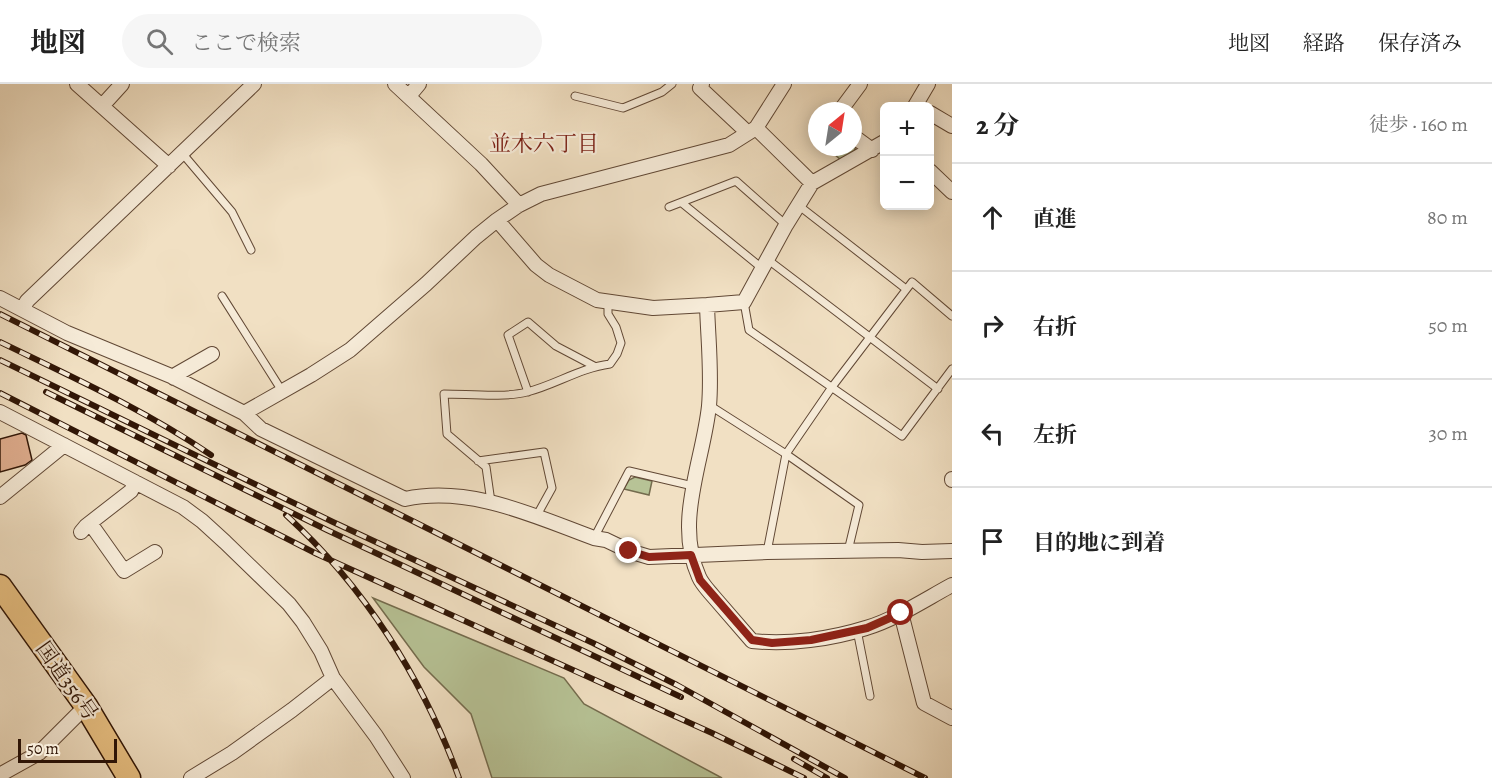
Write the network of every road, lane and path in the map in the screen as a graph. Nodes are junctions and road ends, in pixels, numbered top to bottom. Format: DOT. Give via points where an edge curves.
graph roads {
  1 [pos="77,84"];
  2 [pos="122,84"];
  3 [pos="254,84"];
  4 [pos="395,84"];
  5 [pos="419,84"];
  6 [pos="672,84"];
  7 [pos="702,84"];
  8 [pos="784,84"];
  9 [pos="860,84"];
  10 [pos="928,84"];
  11 [pos="409,96"];
  12 [pos="575,96"];
  13 [pos="847,102"];
  14 [pos="919,102"];
  15 [pos="102,106"];
  16 [pos="934,115"];
  17 [pos="952,126"];
  18 [pos="752,130"];
  19 [pos="862,143"];
  20 [pos="880,145"];
  21 [pos="872,150"];
  22 [pos="182,153"];
  23 [pos="169,166"];
  24 [pos="934,175"];
  25 [pos="812,183"];
  26 [pos="952,192"];
  27 [pos="682,203"];
  28 [pos="519,205"];
  29 [pos="798,205"];
  30 [pos="669,207"];
  31 [pos="497,220"];
  32 [pos="786,225"];
  33 [pos="251,250"];
  34 [pos="765,264"];
  35 [pos="906,289"];
  36 [pos="222,296"];
  37 [pos="0,298"];
  38 [pos="608,302"];
  39 [pos="744,302"];
  40 [pos="707,305"];
  41 [pos="23,309"];
  42 [pos="952,316"];
  43 [pos="870,337"];
  44 [pos="212,354"];
  45 [pos="594,366"];
  46 [pos="952,369"];
  47 [pos="174,378"];
  48 [pos="832,387"];
  49 [pos="938,389"];
  50 [pos="282,391"];
  51 [pos="528,392"];
  52 [pos="709,405"];
  53 [pos="0,412"];
  54 [pos="244,413"];
  55 [pos="64,445"];
  56 [pos="786,454"];
  57 [pos="478,461"];
  58 [pos="135,482"];
  59 [pos="693,486"];
  60 [pos="0,497"];
  61 [pos="491,502"];
  62 [pos="536,517"];
  63 [pos="594,538"];
  64 [pos="952,550"];
  65 [pos="848,551"];
  66 [pos="155,552"];
  67 [pos="767,552"];
  68 [pos="691,555"];
  69 [pos="952,585"];
  70 [pos="0,586"];
  71 [pos="901,613"];
  72 [pos="856,630"];
  73 [pos="333,678"];
  74 [pos="870,696"];
  75 [pos="86,706"];
  76 [pos="952,718"];
  77 [pos="3,773"];
  78 [pos="129,778"];
  79 [pos="191,778"];
  80 [pos="403,778"];
  1 -- 15 [label="street"];
  2 -- 15 [label="street"];
  3 -- 22 [label="street"];
  4 -- 11 [label="street"];
  5 -- 11 [label="street"];
  6 -- 12 [label="lane" via="623,108"];
  7 -- 18 [label="street" via="700,88"];
  8 -- 18 [label="street"];
  9 -- 13 [label="street"];
  10 -- 14 [label="street"];
  11 -- 28 [label="street"];
  15 -- 23 [label="street"];
  16 -- 17 [label="street"];
  18 -- 25 [label="street"];
  18 -- 28 [label="street" via="729,145 542,194"];
  19 -- 21 [label="street"];
  20 -- 21 [label="street"];
  21 -- 25 [label="street"];
  22 -- 23 [label="street"];
  22 -- 33 [label="lane" via="232,212"];
  23 -- 41 [label="street"];
  24 -- 26 [label="street"];
  25 -- 29 [label="street"];
  27 -- 30 [label="lane"];
  27 -- 32 [label="lane" via="736,181"];
  27 -- 34 [label="lane"];
  28 -- 31 [label="street"];
  29 -- 32 [label="street"];
  29 -- 35 [label="lane"];
  31 -- 38 [label="street" via="549,275"];
  31 -- 50 [label="street" via="350,350"];
  32 -- 34 [label="street"];
  34 -- 39 [label="street"];
  34 -- 43 [label="lane"];
  35 -- 42 [label="lane" via="912,282"];
  35 -- 43 [label="lane"];
  36 -- 50 [label="lane"];
  37 -- 41 [label="street"];
  38 -- 40 [label="street" via="653,308"];
  38 -- 45 [label="lane" via="608,314 621,343 610,364"];
  39 -- 40 [label="street"];
  39 -- 48 [label="lane" via="749,330"];
  40 -- 52 [label="street"];
  41 -- 47 [label="street" via="67,333"];
  43 -- 48 [label="lane"];
  43 -- 49 [label="lane"];
  44 -- 47 [label="street"];
  45 -- 51 [label="lane"];
  45 -- 51 [label="lane" via="556,346 528,322 508,335"];
  46 -- 49 [label="lane"];
  47 -- 54 [label="street"];
  48 -- 49 [label="lane" via="902,436"];
  48 -- 56 [label="lane"];
  50 -- 54 [label="street"];
  51 -- 57 [label="lane" via="444,394 447,434"];
  52 -- 56 [label="lane"];
  52 -- 59 [label="street"];
  53 -- 55 [label="street"];
  54 -- 61 [label="street" via="261,429 405,499 448,495"];
  55 -- 58 [label="street"];
  55 -- 60 [label="street"];
  56 -- 65 [label="lane" via="859,505"];
  56 -- 67 [label="lane"];
  57 -- 61 [label="lane" via="486,467"];
  57 -- 62 [label="lane" via="544,453 552,488"];
  58 -- 66 [label="street" via="131,491 85,527 124,570"];
  58 -- 73 [label="street" via="202,521 289,604 321,651"];
  59 -- 63 [label="lane" via="629,471"];
  59 -- 68 [label="street"];
  61 -- 62 [label="street"];
  62 -- 63 [label="street"];
  63 -- 68 [label="street" via="649,557"];
  64 -- 65 [label="street"];
  65 -- 67 [label="street"];
  67 -- 68 [label="street"];
  68 -- 72 [label="street" via="700,580 752,640 811,640"];
  69 -- 71 [label="street"];
  70 -- 75 [label="highway, 国道356号"];
  71 -- 72 [label="street"];
  71 -- 76 [label="street" via="924,703"];
  72 -- 74 [label="lane"];
  73 -- 79 [label="street" via="232,753"];
  73 -- 80 [label="street"];
  75 -- 77 [label="street" via="39,753"];
  75 -- 78 [label="highway, 国道356号"];
}
